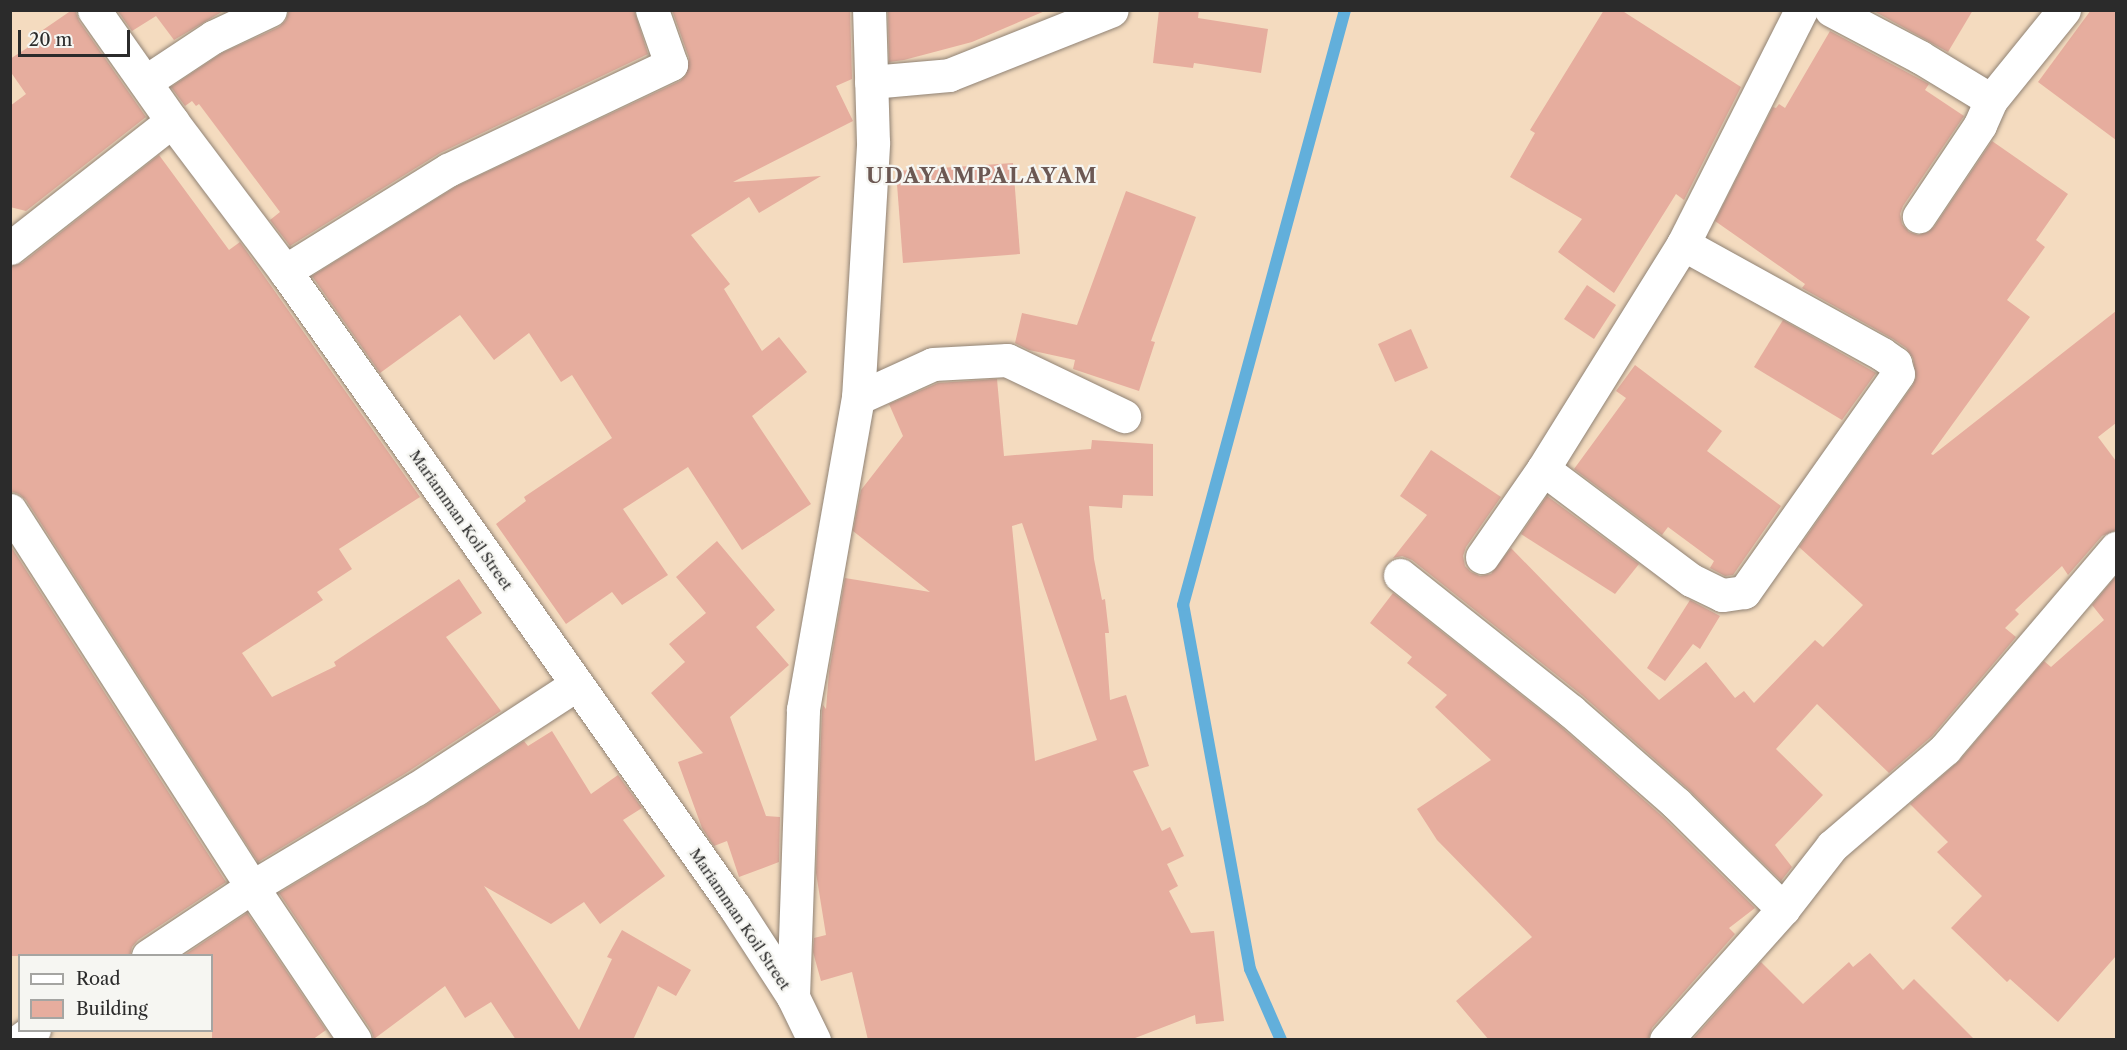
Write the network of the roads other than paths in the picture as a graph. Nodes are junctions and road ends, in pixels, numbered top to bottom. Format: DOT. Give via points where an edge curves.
graph roads {
  1 [pos="94,10"];
  2 [pos="270,10"];
  3 [pos="652,10"];
  4 [pos="869,10"];
  5 [pos="1112,10"];
  6 [pos="1801,10"];
  7 [pos="1831,10"];
  8 [pos="2064,10"];
  9 [pos="145,82"];
  10 [pos="871,82"];
  11 [pos="1991,100"];
  12 [pos="172,121"];
  13 [pos="1919,216"];
  14 [pos="1683,244"];
  15 [pos="10,248"];
  16 [pos="285,271"];
  17 [pos="858,398"];
  18 [pos="1125,416"];
  19 [pos="1543,469"];
  20 [pos="10,510"];
  21 [pos="2116,548"];
  22 [pos="1482,556"];
  23 [pos="1400,575"];
  24 [pos="577,684"];
  25 [pos="252,887"];
  26 [pos="1783,909"];
  27 [pos="151,954"];
  28 [pos="793,997"];
  29 [pos="10,1034"];
  30 [pos="14,1040"];
  31 [pos="355,1040"];
  32 [pos="814,1040"];
  33 [pos="1666,1040"];
  1 -- 9 [label="street, Mariamman Koil Street"];
  2 -- 9 [label="street" via="213,37"];
  3 -- 16 [label="street" via="671,63 448,170"];
  4 -- 10 [label="street"];
  5 -- 10 [label="street" via="949,75"];
  6 -- 14 [label="street"];
  7 -- 11 [label="street"];
  8 -- 11 [label="street"];
  9 -- 12 [label="street, Mariamman Koil Street"];
  10 -- 17 [label="street" via="873,142"];
  11 -- 13 [label="street" via="1980,125"];
  12 -- 15 [label="street"];
  12 -- 16 [label="street, Mariamman Koil Street"];
  14 -- 19 [label="street"];
  14 -- 19 [label="street" via="1882,354 1895,363 1898,374 1744,592 1722,595 1690,580"];
  16 -- 24 [label="street, Mariamman Koil Street"];
  17 -- 18 [label="street" via="933,364 1007,360"];
  17 -- 28 [label="street" via="803,709"];
  19 -- 22 [label="street"];
  20 -- 25 [label="street"];
  21 -- 26 [label="street" via="1945,749 1832,846"];
  23 -- 26 [label="street" via="1571,711 1659,787"];
  24 -- 25 [label="street" via="416,789"];
  24 -- 28 [label="street, Mariamman Koil Street" via="734,906"];
  25 -- 27 [label="street"];
  25 -- 31 [label="street"];
  26 -- 33 [label="street"];
  28 -- 32 [label="street, Mariamman Koil Street"];
  29 -- 30 [label="street"];
}
